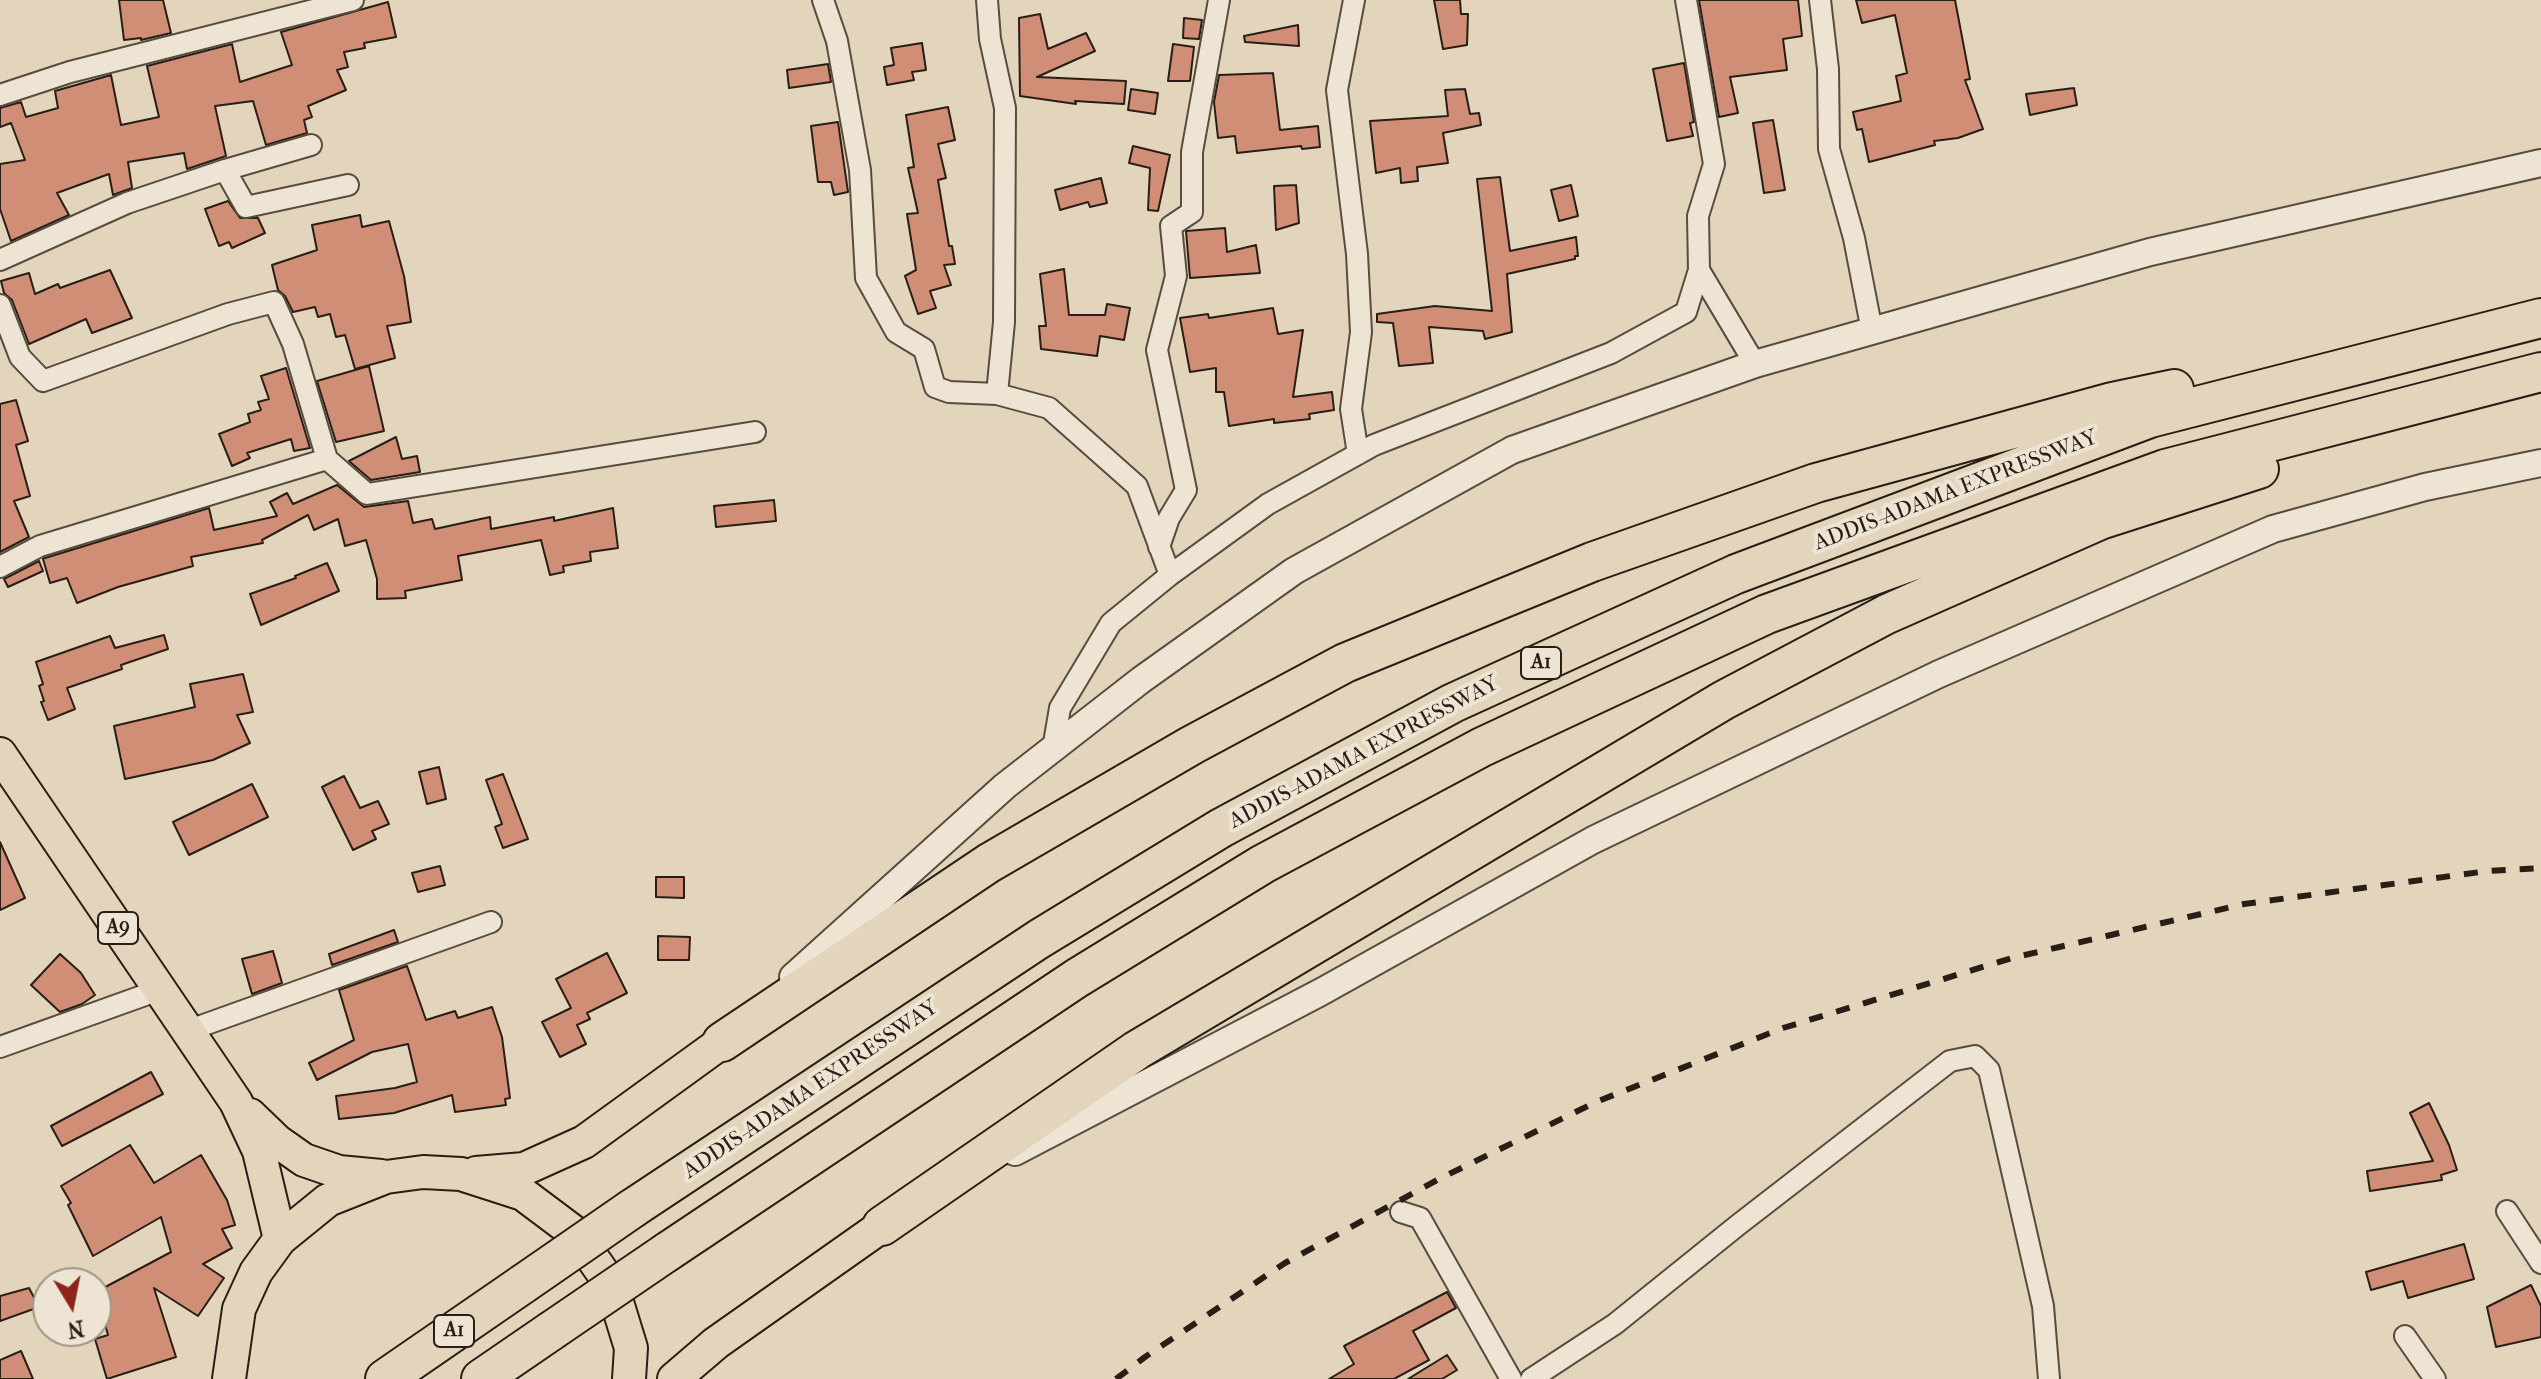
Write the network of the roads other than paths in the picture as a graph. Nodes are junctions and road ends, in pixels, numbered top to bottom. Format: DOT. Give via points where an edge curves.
graph roads {
  1 [pos="353,0"];
  2 [pos="823,0"];
  3 [pos="987,0"];
  4 [pos="1219,0"];
  5 [pos="1354,0"];
  6 [pos="1686,0"];
  7 [pos="1820,0"];
  8 [pos="0,95"];
  9 [pos="311,145"];
  10 [pos="2541,163"];
  11 [pos="225,170"];
  12 [pos="348,185"];
  13 [pos="0,260"];
  14 [pos="1699,270"];
  15 [pos="0,305"];
  16 [pos="2541,315"];
  17 [pos="1872,331"];
  18 [pos="1755,364"];
  19 [pos="2541,372"];
  20 [pos="2541,379"];
  21 [pos="997,394"];
  22 [pos="755,432"];
  23 [pos="1358,454"];
  24 [pos="327,459"];
  25 [pos="2541,463"];
  26 [pos="1159,547"];
  27 [pos="0,567"];
  28 [pos="1170,575"];
  29 [pos="1053,749"];
  30 [pos="0,754"];
  31 [pos="491,922"];
  32 [pos="159,990"];
  33 [pos="187,1031"];
  34 [pos="722,1042"];
  35 [pos="0,1047"];
  36 [pos="236,1102"];
  37 [pos="461,1174"];
  38 [pos="386,1177"];
  39 [pos="2507,1211"];
  40 [pos="1401,1212"];
  41 [pos="882,1226"];
  42 [pos="280,1239"];
  43 [pos="2541,1263"];
  44 [pos="2405,1336"];
  45 [pos="233,1344"];
  46 [pos="211,1379"];
  47 [pos="229,1379"];
  48 [pos="385,1379"];
  49 [pos="481,1379"];
  50 [pos="629,1379"];
  51 [pos="674,1379"];
  52 [pos="1511,1379"];
  53 [pos="1531,1379"];
  54 [pos="2049,1379"];
  55 [pos="2435,1379"];
  1 -- 8 [label="street" via="70,72"];
  2 -- 21 [label="street" via="837,41 860,170 866,278 896,332 924,349 935,387"];
  3 -- 21 [label="street" via="1005,108 1004,322"];
  4 -- 26 [label="street" via="1192,152 1192,212 1171,226 1176,276 1157,350 1186,490"];
  5 -- 23 [label="street" via="1337,90 1357,254 1361,332 1351,409"];
  6 -- 14 [label="street" via="1714,164 1698,216"];
  7 -- 17 [label="street" via="1829,149"];
  9 -- 11 [label="street"];
  10 -- 17 [label="street" via="2150,252"];
  11 -- 12 [label="street" via="246,207"];
  11 -- 13 [label="street" via="127,203"];
  14 -- 18 [label="street"];
  14 -- 23 [label="street" via="1686,312 1611,353"];
  15 -- 24 [label="street" via="20,357 43,381 274,302 293,344"];
  16 -- 34 [label="highway" via="2112,402 1816,483 1577,568 1345,663 1192,745 989,863"];
  16 -- 48 [label="highway, ADDIS-ADAMA EXPRESSWAY / A1, bridge" via="2150,418 1736,574 1453,703 1221,828 1039,939"];
  17 -- 18 [label="street"];
  18 -- 29 [label="street" via="1512,450 1294,571"];
  19 -- 49 [label="highway, A1, bridge" via="2165,469 1767,614 1482,747 1263,864 1090,970"];
  20 -- 41 [label="highway" via="2100,520 1887,614 1724,700 1137,1050"];
  21 -- 26 [label="street" via="1049,408 1137,486"];
  22 -- 24 [label="street" via="367,494"];
  23 -- 28 [label="street" via="1268,504"];
  24 -- 27 [label="street" via="40,546"];
  25 -- 41 [label="street" via="2425,487 2273,529 1939,674 1593,840"];
  26 -- 28 [label="street"];
  28 -- 29 [label="street" via="1111,623 1060,708"];
  29 -- 34 [label="street" via="1005,786"];
  30 -- 32 [label="main road, A9"];
  31 -- 33 [label="street"];
  32 -- 33 [label="main road, A9"];
  32 -- 35 [label="street"];
  33 -- 36 [label="main road, A9"];
  34 -- 37 [label="main road" via="584,1142 524,1169"];
  36 -- 38 [label="main road, A9" via="304,1160 339,1172"];
  36 -- 42 [label="main road, A9" via="259,1151"];
  37 -- 38 [label="main road"];
  37 -- 50 [label="main road" via="523,1194 575,1233 612,1286 631,1348"];
  38 -- 42 [label="main road" via="328,1200"];
  39 -- 43 [label="street"];
  40 -- 52 [label="street" via="1420,1218"];
  41 -- 51 [label="main road" via="716,1343"];
  42 -- 45 [label="main road" via="256,1272 239,1309"];
  44 -- 55 [label="street"];
  45 -- 46 [label="main road"];
  45 -- 47 [label="main road"];
  53 -- 54 [label="street" via="1615,1324 1950,1061 1975,1056 1989,1070 2043,1306"];
}
